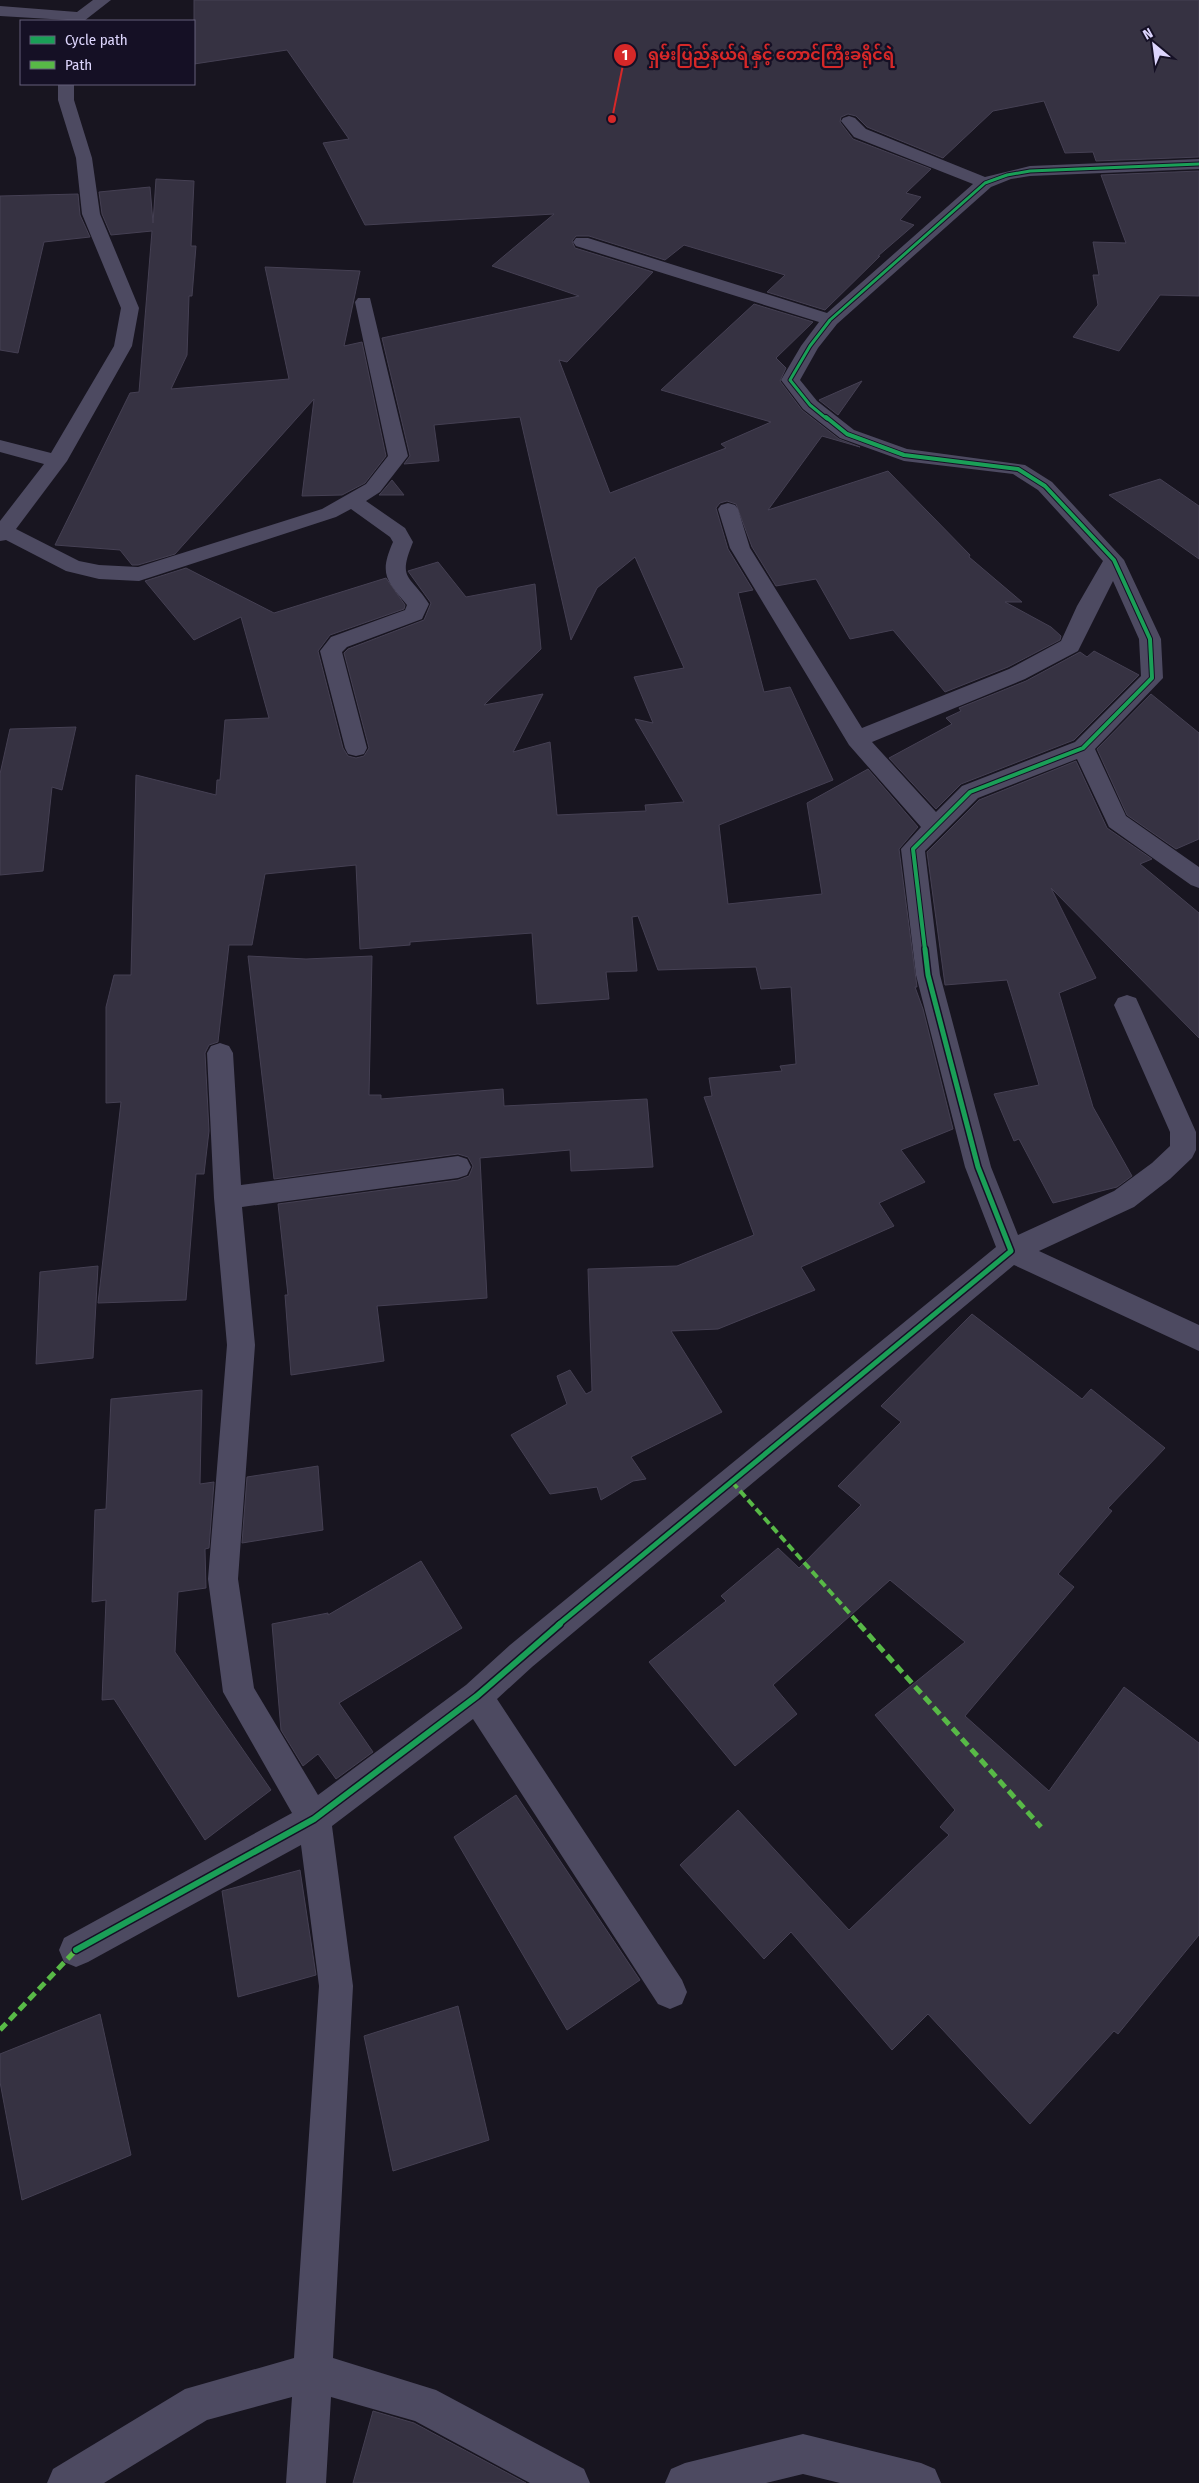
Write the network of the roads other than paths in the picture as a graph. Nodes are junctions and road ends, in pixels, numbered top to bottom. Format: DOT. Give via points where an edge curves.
graph roads {
  1 [pos="104,0"];
  2 [pos="0,11"];
  3 [pos="76,19"];
  4 [pos="66,85"];
  5 [pos="849,121"];
  6 [pos="1199,164"];
  7 [pos="985,183"];
  8 [pos="582,242"];
  9 [pos="364,302"];
  10 [pos="830,320"];
  11 [pos="0,446"];
  12 [pos="57,461"];
  13 [pos="351,500"];
  14 [pos="728,509"];
  15 [pos="2,533"];
  16 [pos="1114,560"];
  17 [pos="857,739"];
  18 [pos="356,748"];
  19 [pos="1083,748"];
  20 [pos="936,828"];
  21 [pos="1199,878"];
  22 [pos="1127,1004"];
  23 [pos="220,1053"];
  24 [pos="458,1167"];
  25 [pos="228,1198"];
  26 [pos="1011,1251"];
  27 [pos="1199,1339"];
  28 [pos="477,1696"];
  29 [pos="314,1820"];
  30 [pos="76,1950"];
  31 [pos="670,1992"];
  32 [pos="313,2372"];
  33 [pos="67,2483"];
  34 [pos="306,2483"];
  35 [pos="570,2483"];
  36 [pos="686,2483"];
  37 [pos="921,2483"];
  1 -- 3 [label="street"];
  2 -- 3 [label="street"];
  4 -- 12 [label="street" via="66,100 84,158 91,214 130,308 123,346"];
  5 -- 7 [label="street" via="860,133"];
  6 -- 7 [label="street" via="1030,171"];
  7 -- 10 [label="street"];
  8 -- 10 [label="street"];
  9 -- 13 [label="street" via="398,456 373,488"];
  10 -- 16 [label="street" via="790,380 810,405 848,434 904,455 1018,469 1045,486"];
  11 -- 12 [label="street"];
  12 -- 15 [label="street"];
  13 -- 15 [label="street" via="328,513 139,574 99,572 73,566"];
  13 -- 18 [label="street" via="398,533 403,542 393,564 394,575 418,604 414,614 339,642 332,651"];
  14 -- 17 [label="street" via="740,548"];
  16 -- 17 [label="street" via="1070,646 1017,674"];
  16 -- 19 [label="street" via="1150,639 1152,678"];
  17 -- 20 [label="street"];
  19 -- 20 [label="street" via="970,792"];
  19 -- 21 [label="street" via="1117,820"];
  20 -- 26 [label="street" via="913,849 928,975 978,1167"];
  22 -- 26 [label="street" via="1183,1132 1183,1150 1124,1199"];
  23 -- 25 [label="street"];
  24 -- 25 [label="street"];
  25 -- 29 [label="street" via="241,1345 223,1579 230,1636 238,1692"];
  26 -- 27 [label="street"];
  26 -- 28 [label="street" via="521,1656"];
  28 -- 29 [label="street"];
  28 -- 31 [label="street"];
  29 -- 30 [label="street"];
  29 -- 32 [label="street" via="336,1986"];
  32 -- 33 [label="street" via="199,2403"];
  32 -- 34 [label="street"];
  32 -- 35 [label="street" via="422,2404"];
  36 -- 37 [label="street" via="803,2454"];
}
